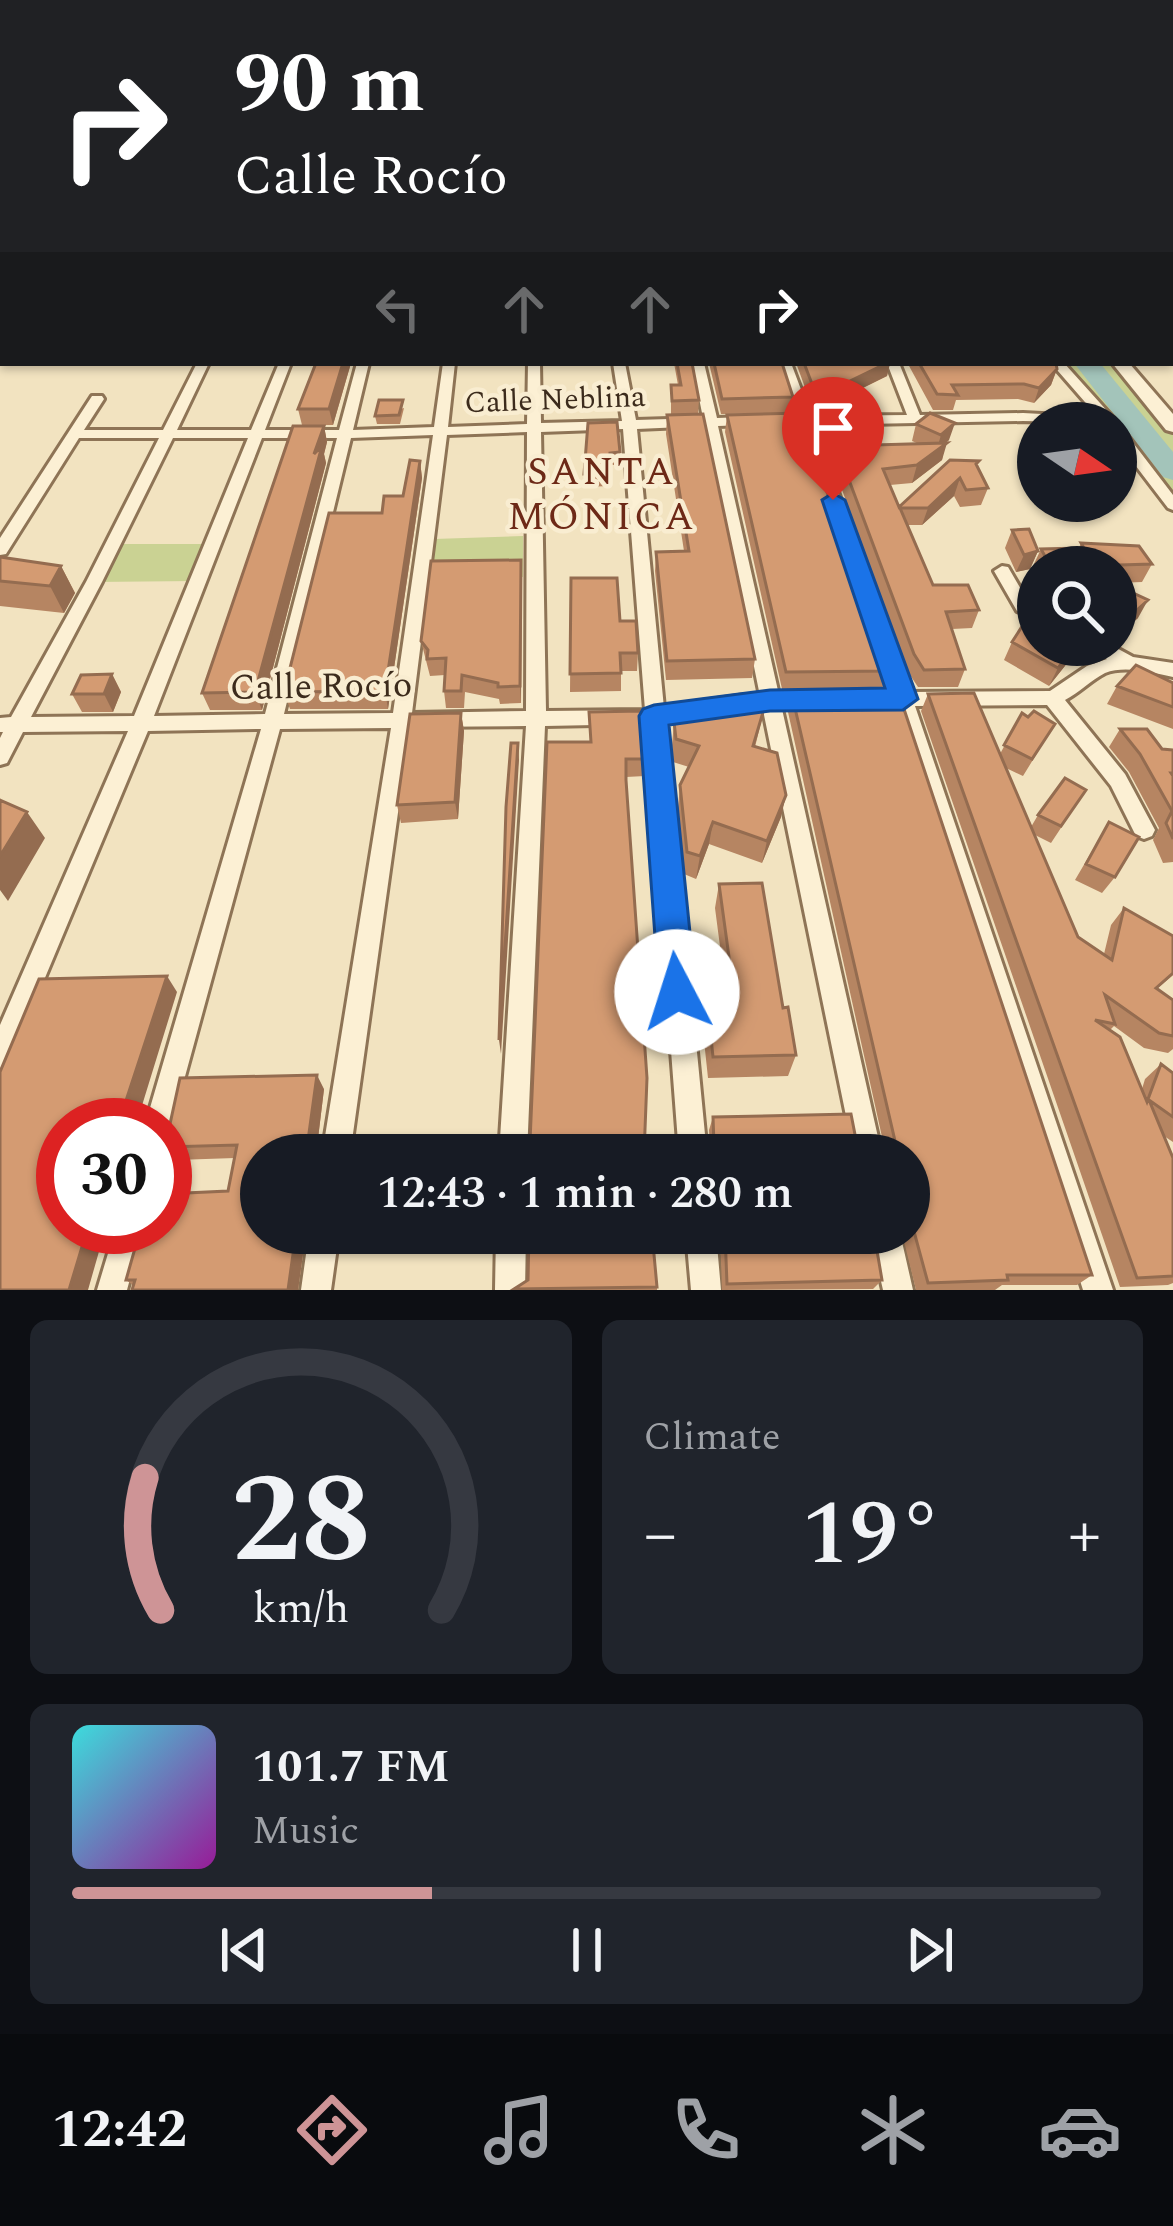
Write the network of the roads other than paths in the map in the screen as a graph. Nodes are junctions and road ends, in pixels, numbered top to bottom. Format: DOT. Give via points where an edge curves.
graph roads {
  1 [pos="201,366"];
  2 [pos="284,366"];
  3 [pos="362,366"];
  4 [pos="449,366"];
  5 [pos="534,366"];
  6 [pos="620,366"];
  7 [pos="699,366"];
  8 [pos="786,366"];
  9 [pos="894,366"];
  10 [pos="1061,366"];
  11 [pos="1123,366"];
  12 [pos="97,399"];
  13 [pos="1094,402"];
  14 [pos="915,418"];
  15 [pos="805,420"];
  16 [pos="1171,420"];
  17 [pos="711,421"];
  18 [pos="1017,422"];
  19 [pos="630,426"];
  20 [pos="536,429"];
  21 [pos="444,430"];
  22 [pos="74,434"];
  23 [pos="167,434"];
  24 [pos="347,434"];
  25 [pos="256,435"];
  26 [pos="1137,458"];
  27 [pos="1173,505"];
  28 [pos="0,550"];
  29 [pos="1002,572"];
  30 [pos="1017,597"];
  31 [pos="1137,664"];
  32 [pos="1113,666"];
  33 [pos="1173,670"];
  34 [pos="1063,693"];
  35 [pos="903,699"];
  36 [pos="770,700"];
  37 [pos="836,700"];
  38 [pos="859,700"];
  39 [pos="536,715"];
  40 [pos="654,716"];
  41 [pos="400,718"];
  42 [pos="273,720"];
  43 [pos="141,723"];
  44 [pos="8,725"];
  45 [pos="0,757"];
  46 [pos="1144,830"];
  47 [pos="0,1055"];
  48 [pos="167,1098"];
  49 [pos="339,1134"];
  50 [pos="514,1134"];
  51 [pos="691,1134"];
  52 [pos="863,1134"];
  53 [pos="122,1254"];
  54 [pos="321,1254"];
  55 [pos="511,1254"];
  56 [pos="703,1254"];
  57 [pos="890,1254"];
  58 [pos="112,1290"];
  59 [pos="316,1290"];
  60 [pos="510,1290"];
  61 [pos="706,1290"];
  62 [pos="898,1290"];
  63 [pos="1098,1290"];
  1 -- 23 [label="street"];
  2 -- 25 [label="street"];
  3 -- 24 [label="street"];
  4 -- 21 [label="street"];
  5 -- 20 [label="street"];
  6 -- 19 [label="street"];
  7 -- 17 [label="street"];
  8 -- 15 [label="street"];
  9 -- 14 [label="street"];
  10 -- 13 [label="street"];
  11 -- 16 [label="street"];
  12 -- 22 [label="street"];
  14 -- 15 [label="street, Calle Neblina"];
  14 -- 18 [label="street, Calle Neblina"];
  15 -- 17 [label="street, Calle Neblina"];
  15 -- 35 [label="street"];
  17 -- 19 [label="street, Calle Neblina"];
  17 -- 36 [label="street"];
  19 -- 20 [label="street, Calle Neblina"];
  19 -- 40 [label="street"];
  20 -- 21 [label="street, Calle Neblina"];
  20 -- 39 [label="street"];
  21 -- 24 [label="street, Calle Neblina"];
  21 -- 41 [label="street"];
  22 -- 23 [label="street, Calle Neblina"];
  22 -- 28 [label="street"];
  23 -- 25 [label="street, Calle Neblina"];
  23 -- 44 [label="street"];
  24 -- 25 [label="street, Calle Neblina"];
  24 -- 42 [label="street"];
  25 -- 43 [label="street"];
  26 -- 27 [label="street"];
  29 -- 30 [label="street"];
  31 -- 33 [label="street"];
  32 -- 34 [label="street"];
  34 -- 35 [label="street"];
  34 -- 46 [label="street"];
  35 -- 38 [label="street"];
  35 -- 63 [label="street"];
  36 -- 37 [label="street, Calle Rocío"];
  36 -- 40 [label="street, Calle Rocío"];
  36 -- 52 [label="street"];
  39 -- 40 [label="street, Calle Rocío"];
  39 -- 41 [label="street, Calle Rocío"];
  39 -- 50 [label="street"];
  40 -- 51 [label="street"];
  41 -- 42 [label="street, Calle Rocío"];
  41 -- 49 [label="street"];
  42 -- 43 [label="street, Calle Rocío"];
  42 -- 48 [label="street"];
  43 -- 44 [label="street, Calle Rocío"];
  43 -- 47 [label="street"];
  44 -- 45 [label="street"];
  53 -- 58 [label="street"];
  54 -- 59 [label="street"];
  55 -- 60 [label="street"];
  56 -- 61 [label="street"];
  57 -- 62 [label="street"];
}
